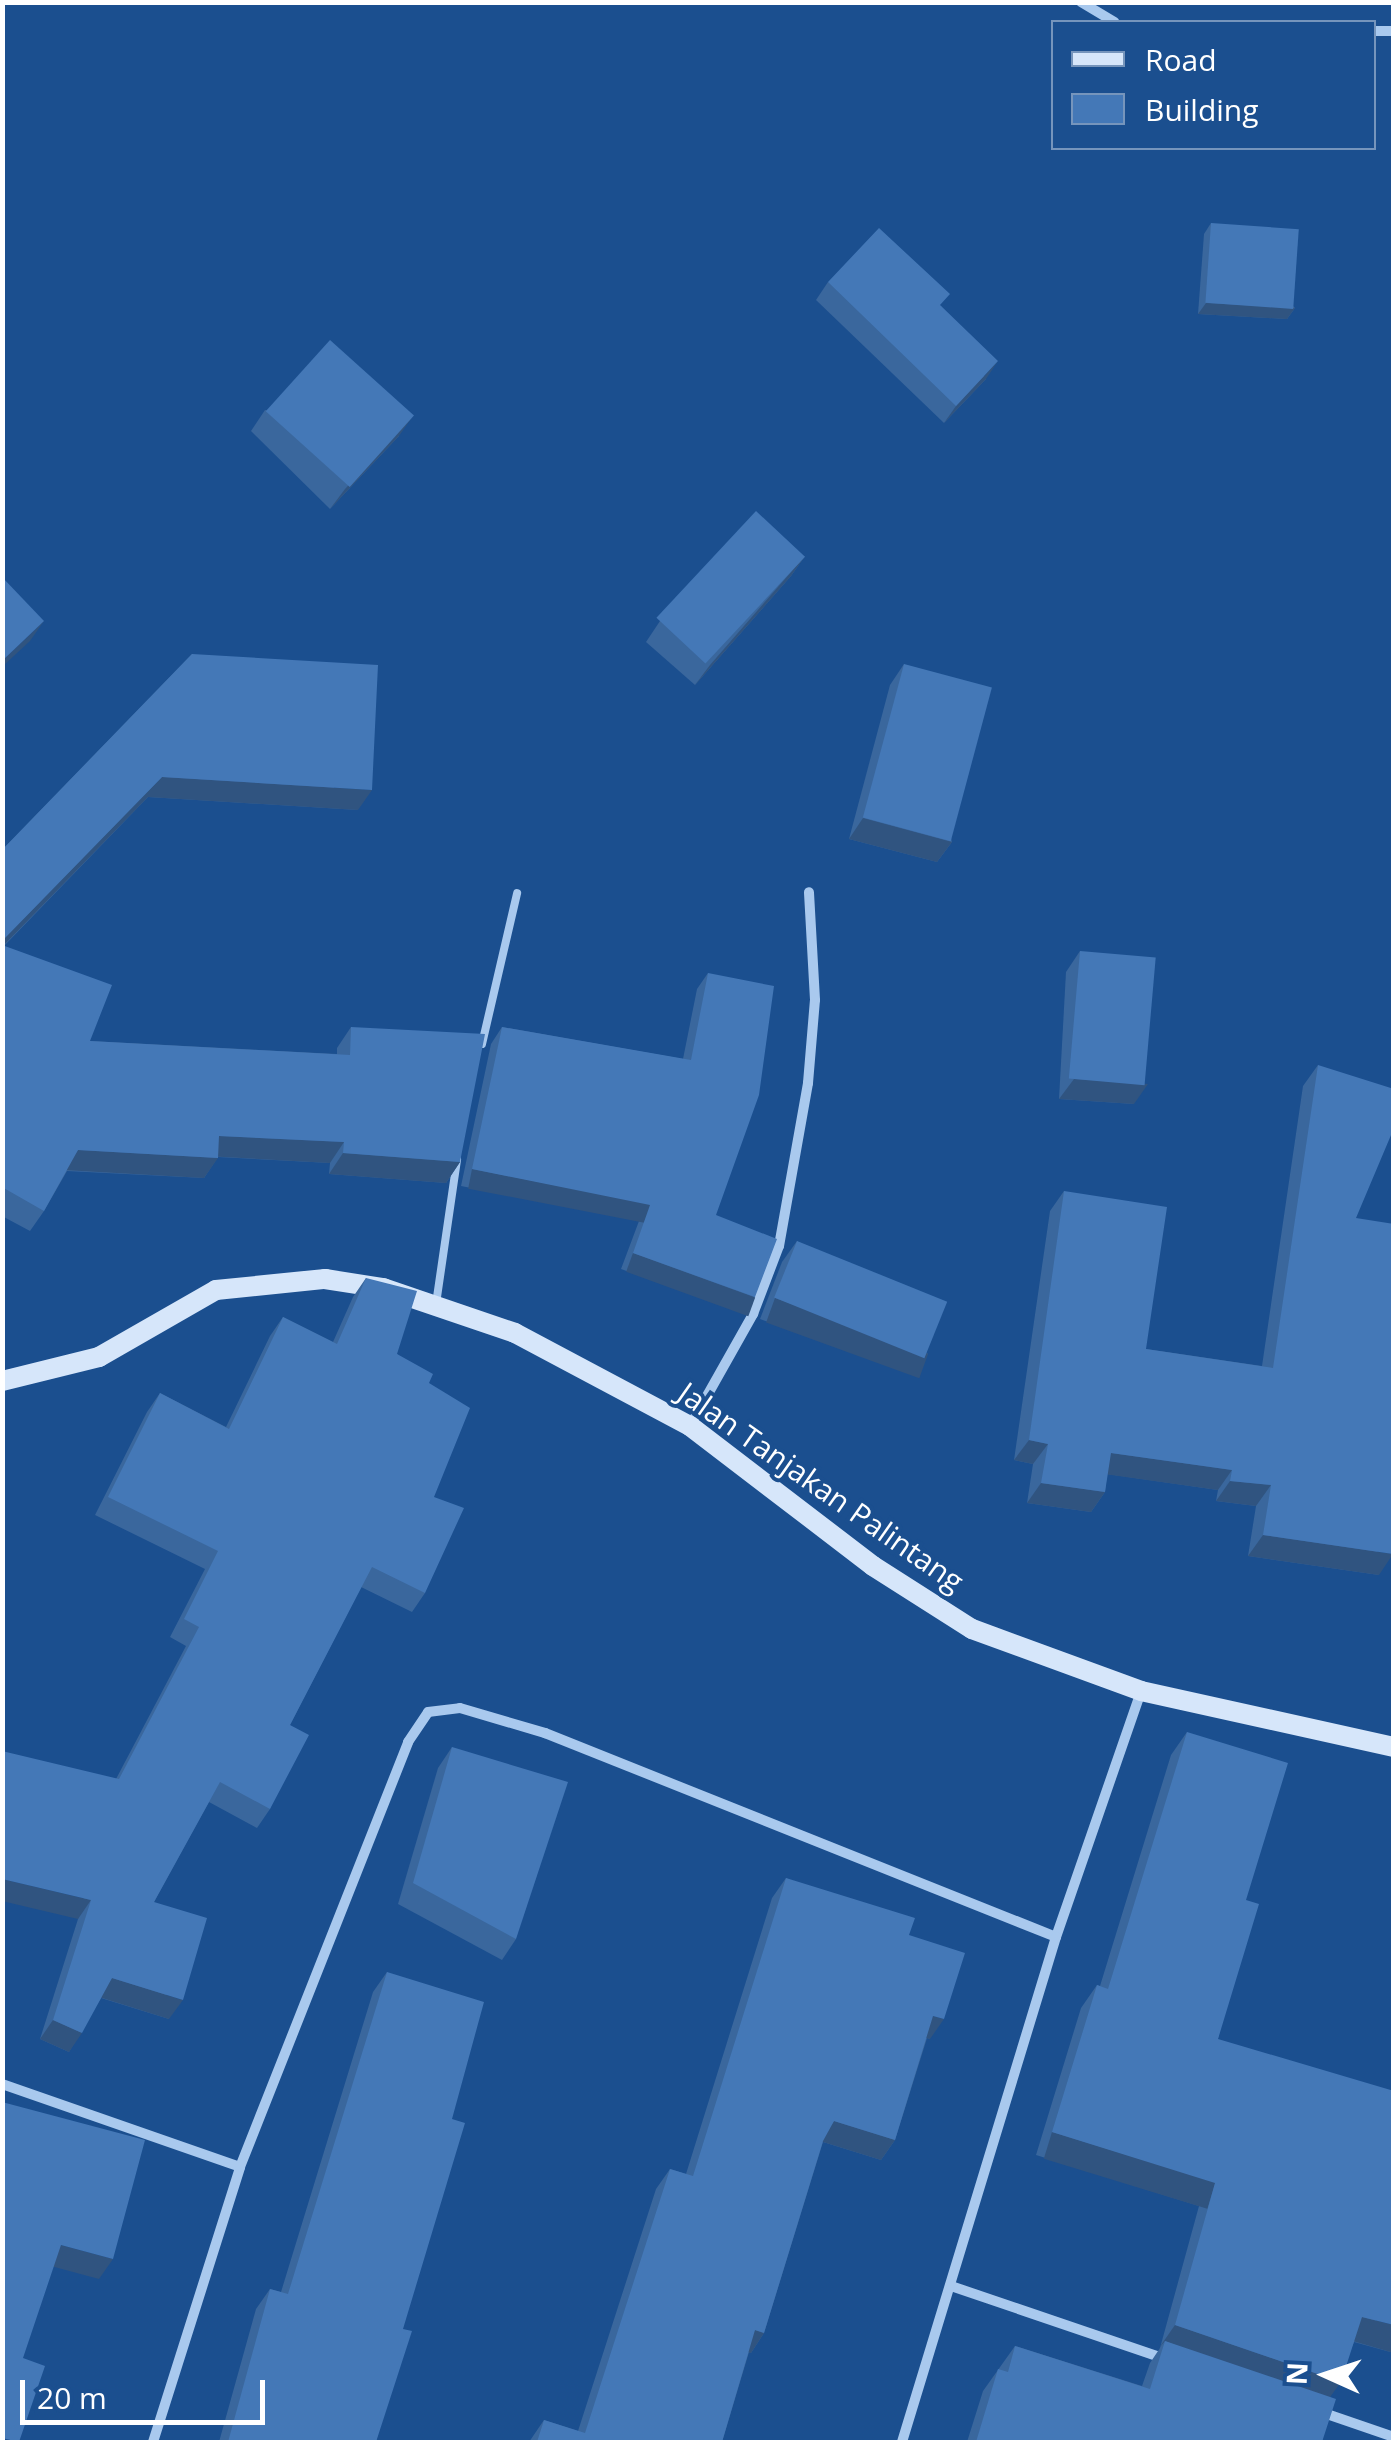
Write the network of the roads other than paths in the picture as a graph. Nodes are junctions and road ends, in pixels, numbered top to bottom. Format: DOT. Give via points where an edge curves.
graph roads {
  1 [pos="1081,2"];
  2 [pos="1111,20"];
  3 [pos="810,892"];
  4 [pos="518,893"];
  5 [pos="480,1048"];
  6 [pos="459,1146"];
  7 [pos="436,1304"];
  8 [pos="2,1381"];
  9 [pos="690,1426"];
  10 [pos="1141,1691"];
  11 [pos="1394,1747"];
  12 [pos="1056,1938"];
  13 [pos="2,2084"];
  14 [pos="240,2168"];
  15 [pos="951,2286"];
  16 [pos="1191,2368"];
  17 [pos="1301,2405"];
  18 [pos="1394,2436"];
  19 [pos="154,2442"];
  20 [pos="902,2442"];
  1 -- 2 [label="street"];
  3 -- 9 [label="street" via="810,1050 779,1246 754,1314"];
  4 -- 5 [label="lane"];
  6 -- 7 [label="lane"];
  7 -- 8 [label="street, Jalan Tanjakan Palintang" via="325,1279 268,1280 216,1290 100,1357"];
  7 -- 9 [label="street, Jalan Tanjakan Palintang" via="515,1332"];
  9 -- 10 [label="street, Jalan Tanjakan Palintang" via="873,1566 972,1629"];
  10 -- 11 [label="street, Jalan Tanjakan Palintang"];
  10 -- 12 [label="street"];
  12 -- 14 [label="street" via="546,1733 460,1708 428,1712 408,1742"];
  12 -- 15 [label="street"];
  13 -- 14 [label="street"];
  14 -- 19 [label="street"];
  15 -- 16 [label="street"];
  15 -- 20 [label="street"];
  17 -- 18 [label="street"];
}
